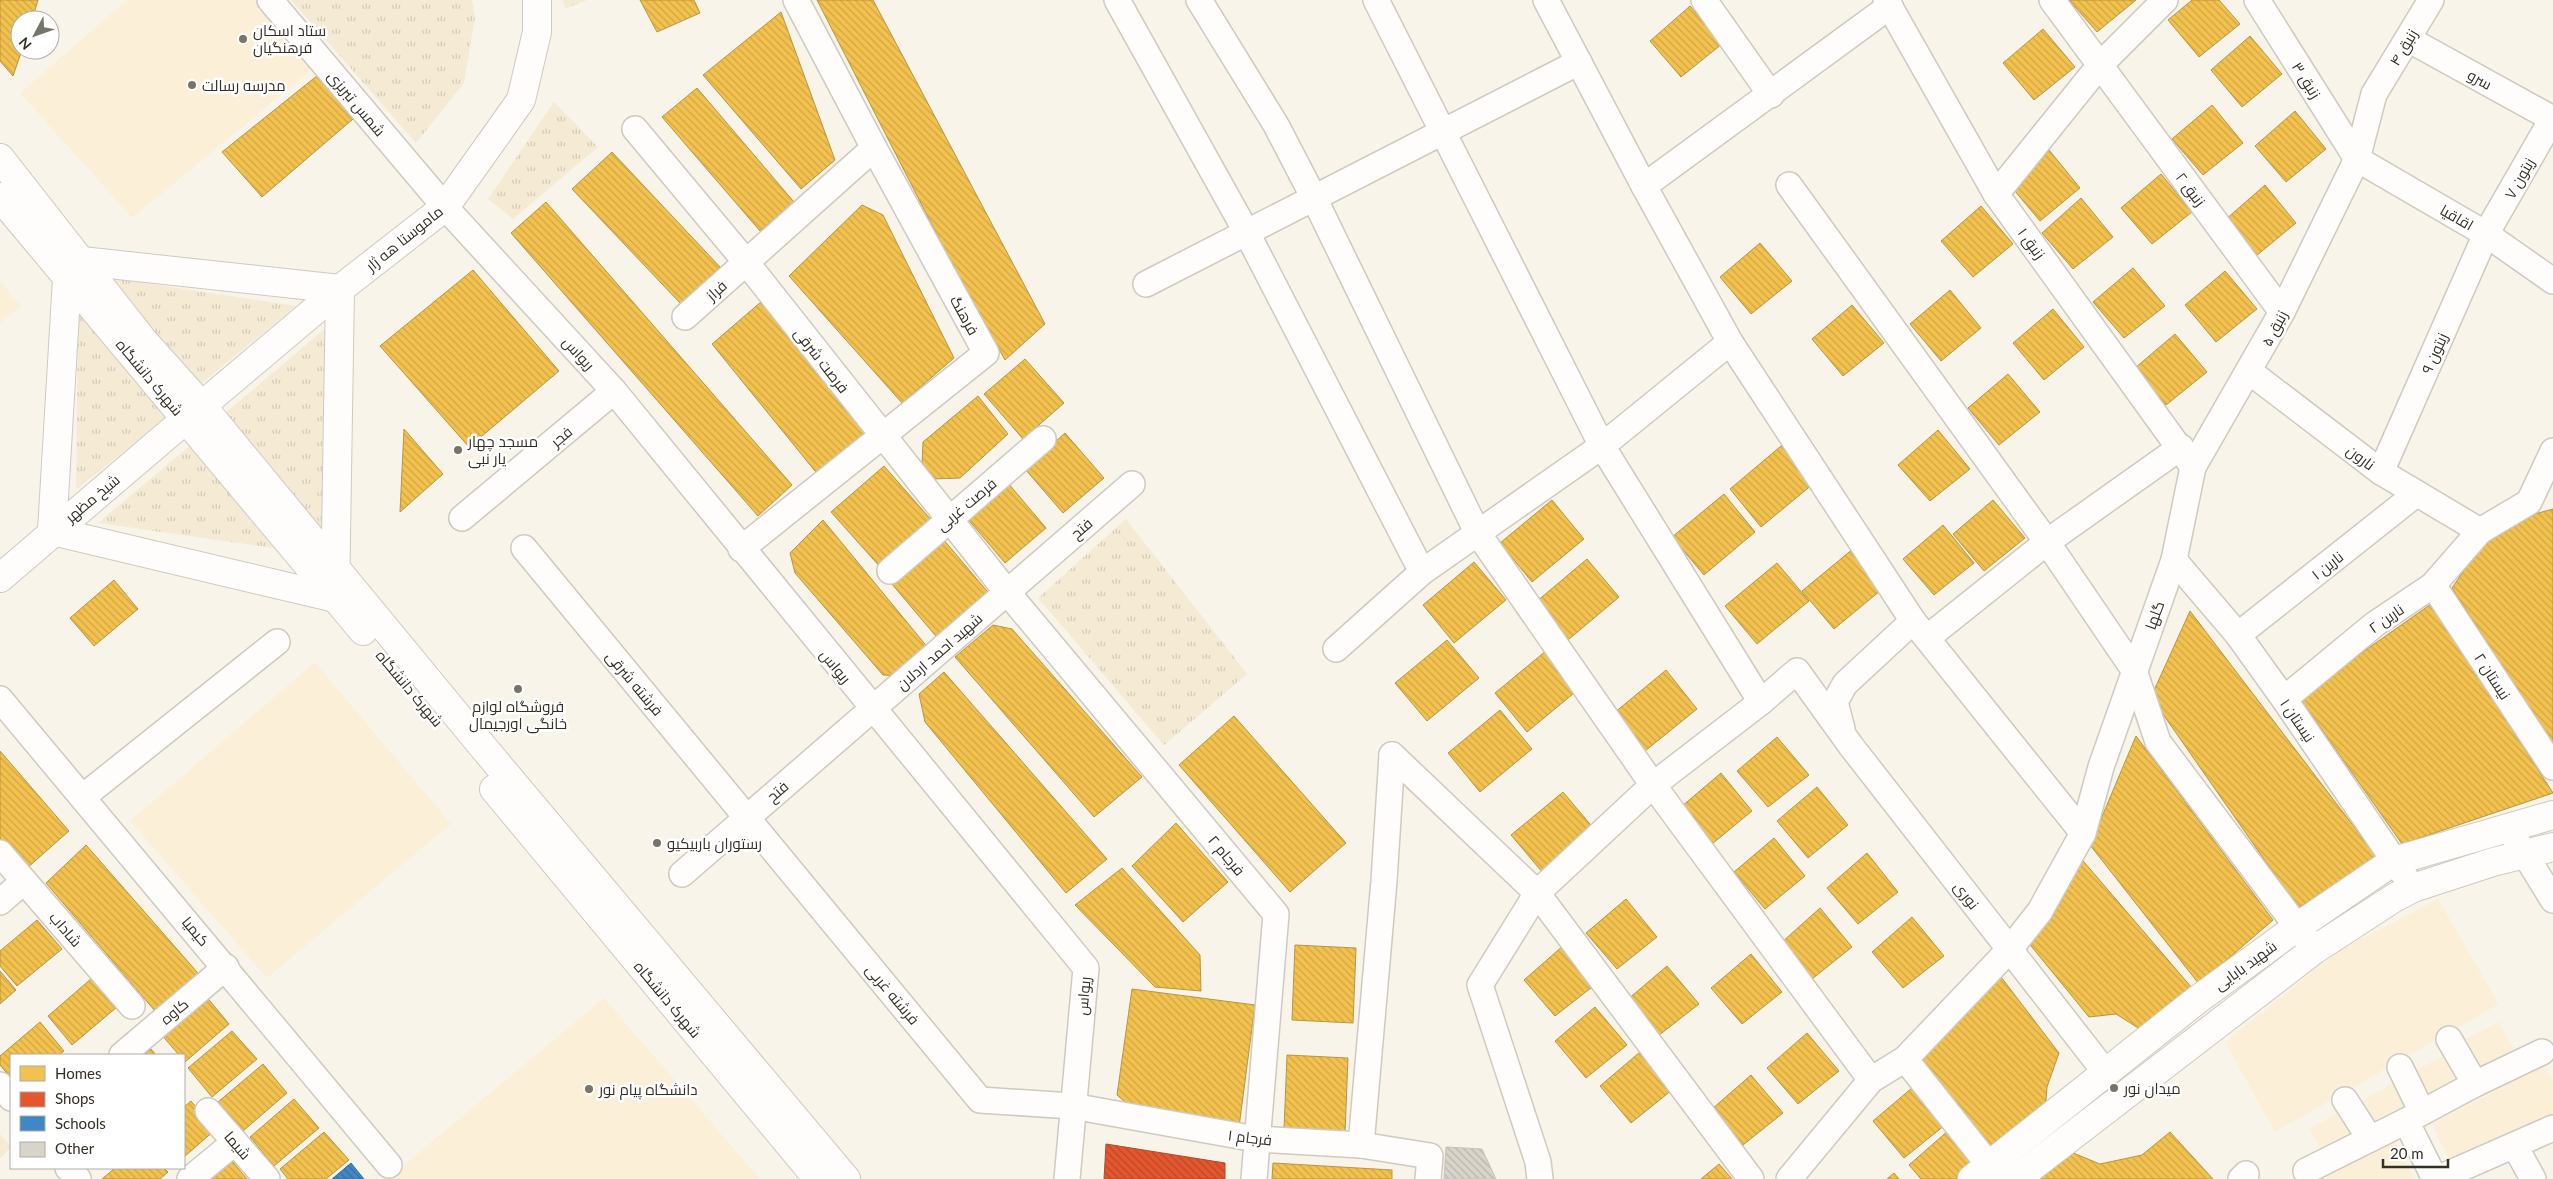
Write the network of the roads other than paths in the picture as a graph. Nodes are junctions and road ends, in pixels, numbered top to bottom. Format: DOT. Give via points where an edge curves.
graph roads {
  1 [pos="270,0"];
  2 [pos="537,0"];
  3 [pos="796,0"];
  4 [pos="1117,0"];
  5 [pos="1199,0"];
  6 [pos="1376,0"];
  7 [pos="1546,0"];
  8 [pos="1704,0"];
  9 [pos="2052,0"];
  10 [pos="2165,0"];
  11 [pos="2257,0"];
  12 [pos="2431,0"];
  13 [pos="1888,3"];
  14 [pos="2408,39"];
  15 [pos="1579,62"];
  16 [pos="2100,65"];
  17 [pos="2374,94"];
  18 [pos="1771,95"];
  19 [pos="2552,121"];
  20 [pos="635,129"];
  21 [pos="1444,131"];
  22 [pos="874,148"];
  23 [pos="0,158"];
  24 [pos="2358,159"];
  25 [pos="1789,184"];
  26 [pos="1644,186"];
  27 [pos="1996,194"];
  28 [pos="0,197"];
  29 [pos="1314,198"];
  30 [pos="445,207"];
  31 [pos="1247,232"];
  32 [pos="2486,234"];
  33 [pos="746,262"];
  34 [pos="75,270"];
  35 [pos="2553,281"];
  36 [pos="1146,284"];
  37 [pos="340,288"];
  38 [pos="2282,312"];
  39 [pos="685,317"];
  40 [pos="1730,342"];
  41 [pos="2250,372"];
  42 [pos="614,391"];
  43 [pos="194,413"];
  44 [pos="883,436"];
  45 [pos="1043,439"];
  46 [pos="1602,446"];
  47 [pos="2553,451"];
  48 [pos="2187,457"];
  49 [pos="2381,472"];
  50 [pos="1132,484"];
  51 [pos="2416,494"];
  52 [pos="2553,496"];
  53 [pos="2529,502"];
  54 [pos="462,518"];
  55 [pos="948,519"];
  56 [pos="52,531"];
  57 [pos="2480,531"];
  58 [pos="1478,532"];
  59 [pos="2048,542"];
  60 [pos="524,548"];
  61 [pos="741,549"];
  62 [pos="2174,560"];
  63 [pos="336,566"];
  64 [pos="890,570"];
  65 [pos="1422,572"];
  66 [pos="0,578"];
  67 [pos="2433,585"];
  68 [pos="1007,592"];
  69 [pos="335,598"];
  70 [pos="1920,630"];
  71 [pos="2238,635"];
  72 [pos="278,642"];
  73 [pos="1336,649"];
  74 [pos="2134,670"];
  75 [pos="0,698"];
  76 [pos="2284,698"];
  77 [pos="1761,702"];
  78 [pos="872,709"];
  79 [pos="1837,726"];
  80 [pos="2553,767"];
  81 [pos="1653,785"];
  82 [pos="84,796"];
  83 [pos="2545,817"];
  84 [pos="746,818"];
  85 [pos="2508,827"];
  86 [pos="2083,833"];
  87 [pos="2553,846"];
  88 [pos="0,853"];
  89 [pos="2525,854"];
  90 [pos="2394,861"];
  91 [pos="682,874"];
  92 [pos="24,881"];
  93 [pos="2412,888"];
  94 [pos="1538,893"];
  95 [pos="2553,900"];
  96 [pos="0,902"];
  97 [pos="2297,927"];
  98 [pos="2010,949"];
  99 [pos="2314,950"];
  100 [pos="226,967"];
  101 [pos="132,1006"];
  102 [pos="2449,1039"];
  103 [pos="2542,1052"];
  104 [pos="123,1054"];
  105 [pos="1905,1059"];
  106 [pos="2400,1067"];
  107 [pos="2106,1073"];
  108 [pos="1871,1080"];
  109 [pos="2474,1084"];
  110 [pos="0,1085"];
  111 [pos="10,1097"];
  112 [pos="2346,1100"];
  113 [pos="1072,1106"];
  114 [pos="208,1111"];
  115 [pos="2414,1116"];
  116 [pos="2553,1128"];
  117 [pos="1256,1139"];
  118 [pos="2370,1139"];
  119 [pos="235,1142"];
  120 [pos="1362,1145"];
  121 [pos="2515,1146"];
  122 [pos="389,1165"];
  123 [pos="1429,1167"];
  124 [pos="69,1169"];
  125 [pos="2306,1171"];
  126 [pos="1987,1174"];
  127 [pos="78,1179"];
  128 [pos="190,1179"];
  129 [pos="267,1179"];
  130 [pos="818,1179"];
  131 [pos="846,1179"];
  132 [pos="1067,1179"];
  133 [pos="1254,1179"];
  134 [pos="1540,1179"];
  135 [pos="1751,1179"];
  136 [pos="1789,1179"];
  137 [pos="2016,1179"];
  138 [pos="2436,1179"];
  139 [pos="2533,1179"];
  1 -- 30 [label="street, شمس تبریزی"];
  2 -- 30 [label="main road, ماموستا هه ژار" via="537,32 521,100"];
  3 -- 22 [label="street, فرهنگ"];
  4 -- 31 [label="street"];
  5 -- 29 [label="street" via="1276,125"];
  6 -- 21 [label="street"];
  7 -- 15 [label="street"];
  8 -- 18 [label="street"];
  9 -- 16 [label="street, زنبق ۲"];
  10 -- 16 [label="street"];
  11 -- 24 [label="street, زنبق ۳"];
  12 -- 14 [label="street, زنبق ۴"];
  13 -- 18 [label="street"];
  13 -- 27 [label="street, زنبق ۱"];
  14 -- 17 [label="street, زنبق ۴"];
  14 -- 19 [label="street, سرو"];
  15 -- 21 [label="street"];
  15 -- 26 [label="street"];
  16 -- 27 [label="street"];
  16 -- 38 [label="street, زنبق ۲"];
  17 -- 24 [label="street, زنبق ۵"];
  18 -- 26 [label="street"];
  19 -- 32 [label="street, زیتون ۷"];
  20 -- 33 [label="street, فرصت شرقی"];
  21 -- 29 [label="street"];
  21 -- 46 [label="street"];
  22 -- 33 [label="street, فراز"];
  22 -- 44 [label="street, فرهنگ" via="986,353"];
  23 -- 34 [label="main road"];
  24 -- 32 [label="street, اقاقیا"];
  24 -- 38 [label="street, زنبق ۵"];
  25 -- 59 [label="street"];
  26 -- 40 [label="street"];
  27 -- 48 [label="street, زنبق ۱"];
  28 -- 34 [label="main road, شهرک دانشگاه"];
  29 -- 31 [label="street"];
  29 -- 58 [label="street"];
  30 -- 37 [label="main road, ماموستا هه ژار"];
  30 -- 42 [label="street, ریواس"];
  31 -- 36 [label="street"];
  31 -- 65 [label="street"];
  32 -- 35 [label="street, اقاقیا"];
  32 -- 49 [label="street, زیتون ۹"];
  33 -- 39 [label="street, فراز"];
  33 -- 44 [label="street, فرصت شرقی"];
  34 -- 37 [label="main road"];
  34 -- 43 [label="main road, شهرک دانشگاه"];
  34 -- 56 [label="main road"];
  37 -- 43 [label="main road, ماموستا هه ژار"];
  37 -- 63 [label="main road"];
  38 -- 41 [label="street, زنبق ۵"];
  40 -- 46 [label="street"];
  40 -- 70 [label="street"];
  41 -- 48 [label="street, زنبق ۵"];
  41 -- 49 [label="street, نارون"];
  42 -- 54 [label="street, فجر"];
  42 -- 61 [label="street, ریواس"];
  43 -- 56 [label="main road, شیخ مظهر"];
  43 -- 63 [label="main road"];
  43 -- 69 [label="main road, شهرک دانشگاه"];
  44 -- 55 [label="street, فرصت شرقی"];
  44 -- 61 [label="street, فرهنگ"];
  45 -- 55 [label="street, فرصت غربی"];
  46 -- 58 [label="street"];
  46 -- 77 [label="street"];
  47 -- 53 [label="street"];
  48 -- 59 [label="street"];
  48 -- 62 [label="street, زنبق ۵"];
  49 -- 51 [label="street, نارون"];
  50 -- 68 [label="street, فتح"];
  51 -- 57 [label="street, نارون"];
  51 -- 71 [label="street, نارین ۱"];
  52 -- 53 [label="street"];
  53 -- 57 [label="street"];
  55 -- 64 [label="street, فرصت غربی"];
  55 -- 68 [label="street, فرصت شرقی"];
  56 -- 66 [label="main road, شیخ مظهر"];
  56 -- 69 [label="main road"];
  57 -- 67 [label="street, نارین ۲"];
  58 -- 65 [label="street"];
  58 -- 81 [label="street"];
  59 -- 70 [label="street"];
  59 -- 74 [label="street"];
  60 -- 84 [label="street, فرشته شرقی"];
  61 -- 78 [label="street, ریواس"];
  62 -- 71 [label="street, نیستان ۱"];
  62 -- 74 [label="street, گلها"];
  63 -- 69 [label="main road"];
  63 -- 131 [label="main road" via="483,747"];
  65 -- 73 [label="street"];
  67 -- 76 [label="street, نارین ۲" via="2375,624"];
  67 -- 80 [label="street, نیستان ۲"];
  68 -- 78 [label="street, شهید احمد اردلان"];
  68 -- 117 [label="street, فرجام ۲" via="1276,914"];
  69 -- 130 [label="main road, شهرک دانشگاه"];
  70 -- 79 [label="street" via="1845,684 1835,702"];
  70 -- 86 [label="street"];
  71 -- 76 [label="street, نیستان ۱"];
  72 -- 82 [label="street"];
  74 -- 86 [label="street, گلها" via="2101,767"];
  74 -- 97 [label="street" via="2158,742"];
  75 -- 82 [label="street, کیمیا"];
  76 -- 90 [label="street, نیستان ۱"];
  77 -- 79 [label="street, نوری" via="1797,671"];
  77 -- 81 [label="street"];
  78 -- 84 [label="street, فتح"];
  78 -- 113 [label="street, ریواس" via="1086,968"];
  79 -- 98 [label="street, نوری"];
  81 -- 94 [label="street"];
  81 -- 108 [label="street"];
  82 -- 100 [label="street, کیمیا"];
  83 -- 85 [label="main road, شهید بابایی"];
  83 -- 87 [label="street"];
  84 -- 91 [label="street, فتح"];
  84 -- 113 [label="street, فرشته غربی" via="980,1100"];
  85 -- 89 [label="street"];
  85 -- 90 [label="main road, شهید بابایی"];
  86 -- 98 [label="street, گلها" via="2040,911"];
  87 -- 89 [label="main road, شهید بابایی"];
  88 -- 92 [label="street, شاداب"];
  89 -- 93 [label="main road, شهید بابایی"];
  89 -- 95 [label="street"];
  90 -- 93 [label="street, نیستان ۱"];
  90 -- 97 [label="main road, شهید بابایی"];
  92 -- 96 [label="street"];
  92 -- 101 [label="street, شاداب"];
  93 -- 99 [label="main road, شهید بابایی"];
  94 -- 120 [label="street" via="1392,756"];
  94 -- 134 [label="street" via="1480,985 1538,1162"];
  94 -- 135 [label="street"];
  97 -- 99 [label="street"];
  97 -- 107 [label="main road, شهید بابایی" via="2197,1000"];
  98 -- 105 [label="street, گلها"];
  98 -- 107 [label="street, نوری"];
  99 -- 137 [label="main road, شهید بابایی"];
  100 -- 104 [label="street, کاوه"];
  100 -- 122 [label="street, کیمیا"];
  102 -- 109 [label="street"];
  103 -- 109 [label="street"];
  105 -- 108 [label="street, گلها"];
  105 -- 126 [label="street"];
  106 -- 115 [label="street"];
  107 -- 126 [label="main road, شهید بابایی"];
  108 -- 136 [label="street, گلها"];
  109 -- 115 [label="street"];
  110 -- 111 [label="street"];
  112 -- 118 [label="street"];
  113 -- 117 [label="street, فرجام ۱"];
  113 -- 132 [label="street, ریواس"];
  114 -- 119 [label="street, شیما"];
  115 -- 118 [label="street"];
  115 -- 138 [label="street"];
  116 -- 121 [label="street"];
  117 -- 120 [label="street, فرجام ۱"];
  117 -- 133 [label="street, فرجام ۲"];
  118 -- 125 [label="street"];
  119 -- 128 [label="street"];
  119 -- 129 [label="street, شیما"];
  120 -- 123 [label="street, فرجام ۱"];
  121 -- 138 [label="street"];
  121 -- 139 [label="street"];
  124 -- 127 [label="street"];
}
